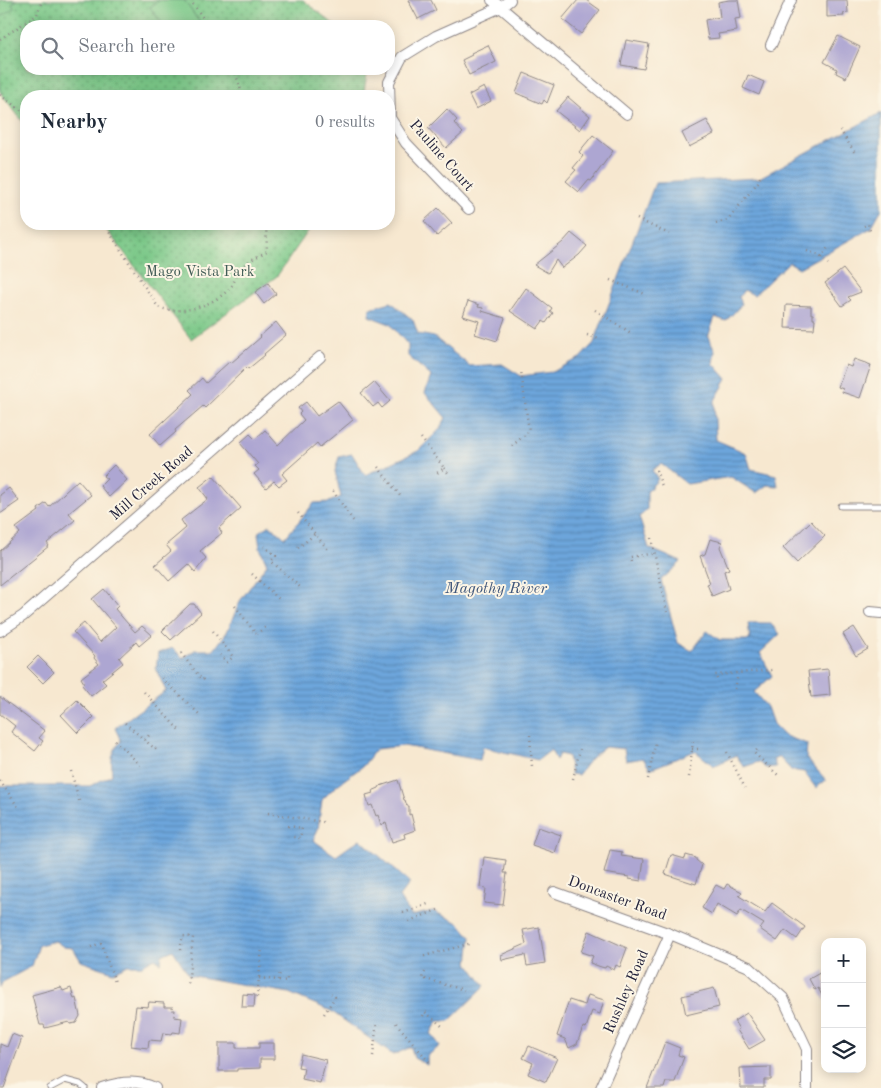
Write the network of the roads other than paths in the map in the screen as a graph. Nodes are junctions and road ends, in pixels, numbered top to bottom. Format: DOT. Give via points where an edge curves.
graph roads {
  1 [pos="492,0"];
  2 [pos="510,0"];
  3 [pos="791,0"];
  4 [pos="501,7"];
  5 [pos="771,45"];
  6 [pos="395,70"];
  7 [pos="393,75"];
  8 [pos="389,90"];
  9 [pos="627,114"];
  10 [pos="395,126"];
  11 [pos="469,210"];
  12 [pos="320,357"];
  13 [pos="842,506"];
  14 [pos="881,506"];
  15 [pos="870,612"];
  16 [pos="881,613"];
  17 [pos="0,631"];
  18 [pos="554,892"];
  19 [pos="670,934"];
  20 [pos="50,1088"];
  21 [pos="85,1088"];
  22 [pos="102,1088"];
  23 [pos="155,1088"];
  24 [pos="601,1088"];
  25 [pos="807,1088"];
  1 -- 4 [label="street"];
  2 -- 4 [label="street, Pauline Court"];
  3 -- 5 [label="street"];
  4 -- 6 [label="street, Pauline Court" via="436,36 402,57"];
  4 -- 9 [label="street"];
  7 -- 8 [label="street, Pauline Court"];
  10 -- 11 [label="street, Pauline Court" via="406,143"];
  12 -- 17 [label="street, Mill Creek Road" via="23,616"];
  13 -- 14 [label="lane"];
  15 -- 16 [label="street"];
  18 -- 19 [label="street, Doncaster Road"];
  19 -- 24 [label="street, Rushley Road"];
  19 -- 25 [label="street" via="749,967 783,998 807,1050"];
  20 -- 21 [label="lane" via="65,1080"];
  22 -- 23 [label="street" via="134,1083"];
}
